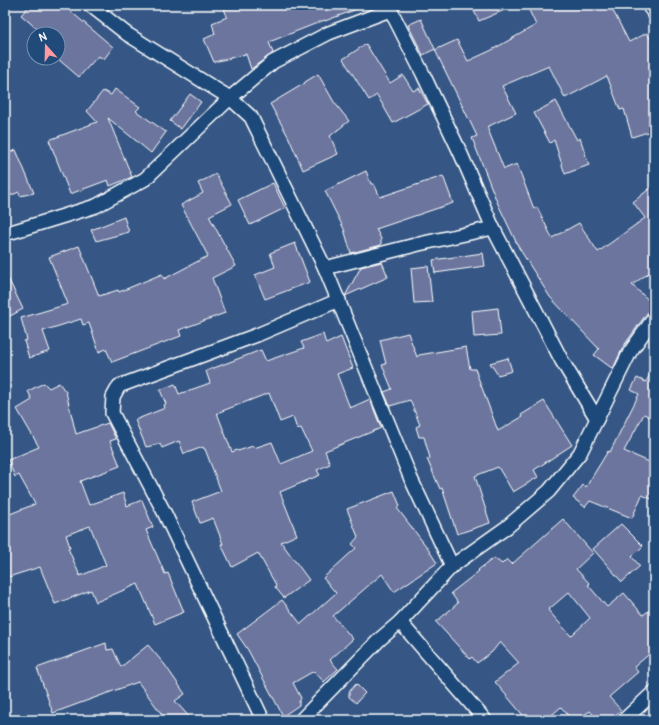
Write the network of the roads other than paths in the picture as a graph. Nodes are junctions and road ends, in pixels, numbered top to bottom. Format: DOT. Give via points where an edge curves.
graph roads {
  1 [pos="90,5"];
  2 [pos="648,5"];
  3 [pos="389,8"];
  4 [pos="654,13"];
  5 [pos="230,98"];
  6 [pos="493,228"];
  7 [pos="5,234"];
  8 [pos="325,268"];
  9 [pos="339,300"];
  10 [pos="654,318"];
  11 [pos="597,419"];
  12 [pos="452,566"];
  13 [pos="400,622"];
  14 [pos="654,692"];
  15 [pos="263,720"];
  16 [pos="301,720"];
  17 [pos="485,720"];
  18 [pos="624,720"];
  1 -- 5 [label="street" via="127,34"];
  2 -- 4 [label="street"];
  3 -- 5 [label="street" via="329,33 273,62"];
  3 -- 6 [label="street" via="460,152"];
  5 -- 7 [label="street" via="145,179 96,206"];
  5 -- 8 [label="street" via="251,117"];
  6 -- 8 [label="street"];
  6 -- 11 [label="street" via="562,361"];
  8 -- 9 [label="street"];
  9 -- 12 [label="street" via="411,479"];
  9 -- 15 [label="street" via="257,335 119,386 113,397 112,413 164,512"];
  10 -- 11 [label="street" via="630,352"];
  11 -- 12 [label="street" via="580,453 549,491 507,527"];
  12 -- 13 [label="street"];
  13 -- 16 [label="street"];
  13 -- 17 [label="street"];
  14 -- 18 [label="street"];
}
